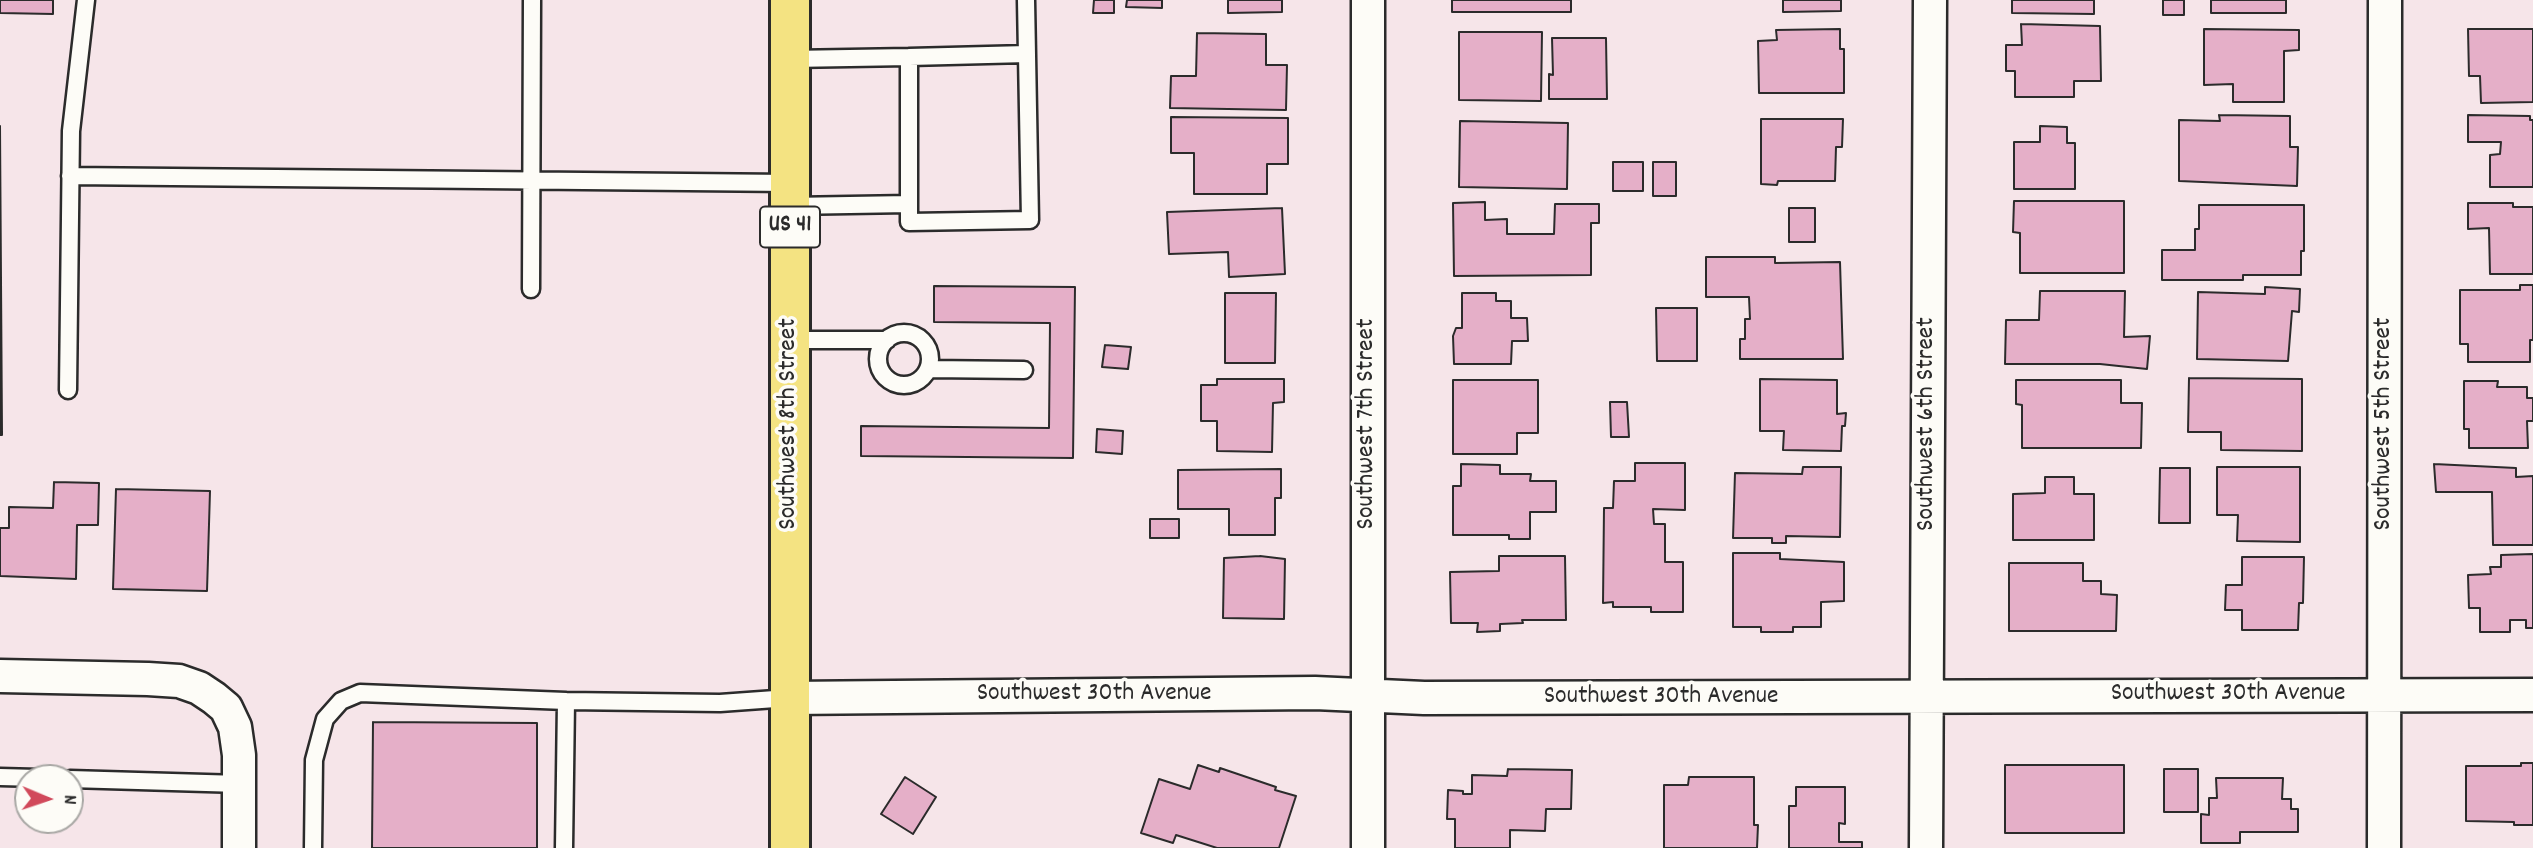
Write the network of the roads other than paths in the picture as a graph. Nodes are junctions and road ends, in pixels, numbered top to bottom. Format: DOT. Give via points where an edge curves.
graph roads {
  1 [pos="86,0"];
  2 [pos="532,0"];
  3 [pos="790,0"];
  4 [pos="1026,0"];
  5 [pos="1368,0"];
  6 [pos="1930,0"];
  7 [pos="2385,0"];
  8 [pos="1027,54"];
  9 [pos="909,57"];
  10 [pos="789,60"];
  11 [pos="70,176"];
  12 [pos="533,182"];
  13 [pos="790,195"];
  14 [pos="908,204"];
  15 [pos="531,289"];
  16 [pos="790,340"];
  17 [pos="887,340"];
  18 [pos="928,369"];
  19 [pos="1024,370"];
  20 [pos="68,390"];
  21 [pos="0,676"];
  22 [pos="2384,695"];
  23 [pos="2533,695"];
  24 [pos="1368,696"];
  25 [pos="1926,697"];
  26 [pos="789,698"];
  27 [pos="566,701"];
  28 [pos="84,779"];
  29 [pos="240,784"];
  30 [pos="239,848"];
  31 [pos="313,848"];
  32 [pos="564,848"];
  33 [pos="790,848"];
  34 [pos="1368,848"];
  35 [pos="1926,848"];
  36 [pos="2384,848"];
  1 -- 11 [label="lane"];
  2 -- 12 [label="lane"];
  3 -- 10 [label="main road, Southwest 8th Street / US 41"];
  4 -- 8 [label="lane"];
  5 -- 24 [label="street, Southwest 7th Street"];
  6 -- 25 [label="street, Southwest 6th Street"];
  7 -- 22 [label="street, Southwest 5th Street"];
  8 -- 9 [label="lane"];
  8 -- 14 [label="lane" via="1030,220 909,222"];
  9 -- 10 [label="lane"];
  9 -- 14 [label="lane"];
  10 -- 13 [label="main road, Southwest 8th Street / US 41"];
  11 -- 12 [label="lane"];
  11 -- 20 [label="lane"];
  12 -- 13 [label="lane"];
  12 -- 15 [label="lane"];
  13 -- 14 [label="lane"];
  13 -- 16 [label="main road, Southwest 8th Street / US 41"];
  16 -- 17 [label="lane"];
  16 -- 26 [label="main road, Southwest 8th Street / US 41"];
  17 -- 18 [label="lane" via="902,333 918,338 929,351"];
  17 -- 18 [label="lane" via="878,355 886,377 910,385"];
  18 -- 19 [label="lane"];
  21 -- 29 [label="street" via="148,679 199,688 226,708 235,727"];
  22 -- 23 [label="street, Southwest 30th Avenue"];
  22 -- 25 [label="street, Southwest 30th Avenue"];
  22 -- 36 [label="street, Southwest 5th Street"];
  24 -- 25 [label="street, Southwest 30th Avenue"];
  24 -- 26 [label="street, Southwest 30th Avenue"];
  24 -- 34 [label="street, Southwest 7th Street"];
  25 -- 35 [label="street, Southwest 6th Street"];
  26 -- 27 [label="lane" via="720,703"];
  26 -- 33 [label="main road, Southwest 8th Street / US 41"];
  27 -- 31 [label="lane" via="360,693 341,701 325,719 314,760"];
  27 -- 32 [label="lane"];
  28 -- 29 [label="lane"];
  29 -- 30 [label="street"];
}
